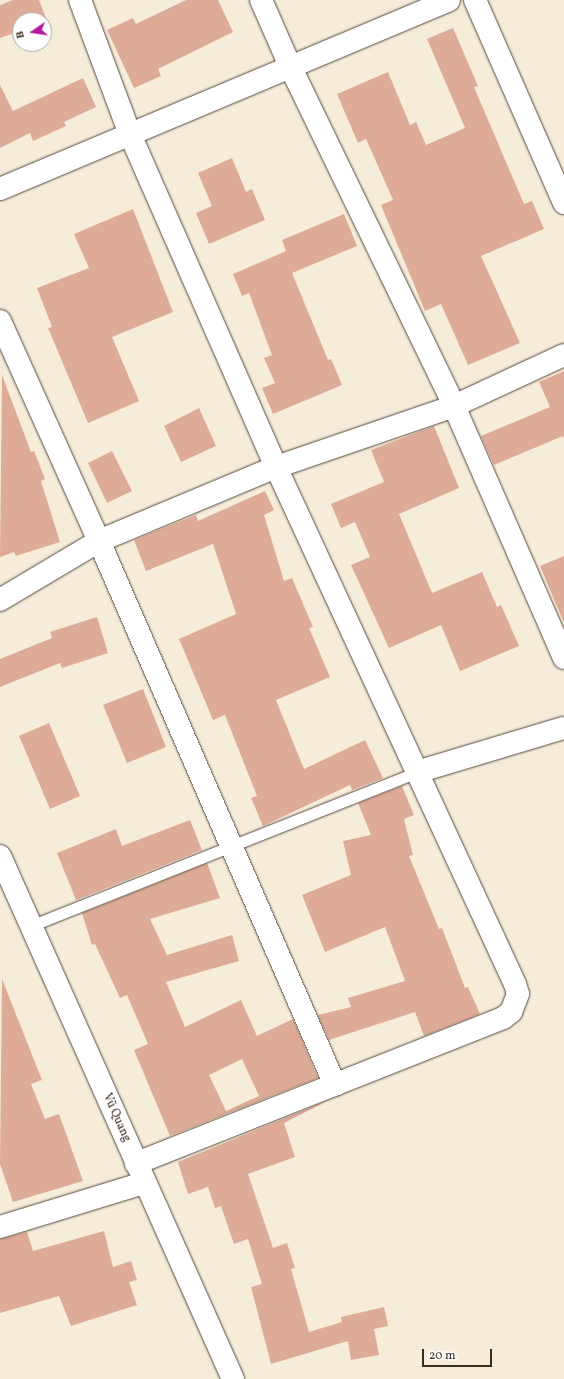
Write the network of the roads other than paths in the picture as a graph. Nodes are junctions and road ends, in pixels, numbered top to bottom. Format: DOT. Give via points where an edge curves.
graph roads {
  1 [pos="80,0"];
  2 [pos="261,0"];
  3 [pos="449,0"];
  4 [pos="475,0"];
  5 [pos="290,66"];
  6 [pos="129,132"];
  7 [pos="0,189"];
  8 [pos="564,203"];
  9 [pos="0,321"];
  10 [pos="564,355"];
  11 [pos="454,406"];
  12 [pos="276,467"];
  13 [pos="99,542"];
  14 [pos="0,600"];
  15 [pos="564,658"];
  16 [pos="564,728"];
  17 [pos="417,772"];
  18 [pos="231,846"];
  19 [pos="0,856"];
  20 [pos="30,926"];
  21 [pos="335,1085"];
  22 [pos="140,1173"];
  23 [pos="0,1227"];
  24 [pos="233,1379"];
  1 -- 6 [label="street"];
  2 -- 5 [label="street"];
  3 -- 5 [label="street"];
  4 -- 8 [label="street"];
  5 -- 6 [label="street"];
  5 -- 11 [label="street"];
  6 -- 7 [label="street"];
  6 -- 12 [label="street"];
  9 -- 13 [label="street"];
  10 -- 11 [label="street"];
  11 -- 12 [label="street"];
  11 -- 15 [label="street"];
  12 -- 13 [label="street"];
  12 -- 17 [label="street"];
  13 -- 14 [label="street"];
  13 -- 18 [label="street"];
  16 -- 17 [label="street"];
  17 -- 18 [label="lane"];
  17 -- 21 [label="street" via="515,984 516,1003 503,1018"];
  18 -- 20 [label="lane"];
  18 -- 21 [label="street"];
  19 -- 20 [label="street, Vũ Quang"];
  20 -- 22 [label="street, Vũ Quang"];
  21 -- 22 [label="street"];
  22 -- 23 [label="street"];
  22 -- 24 [label="street, Vũ Quang"];
}
